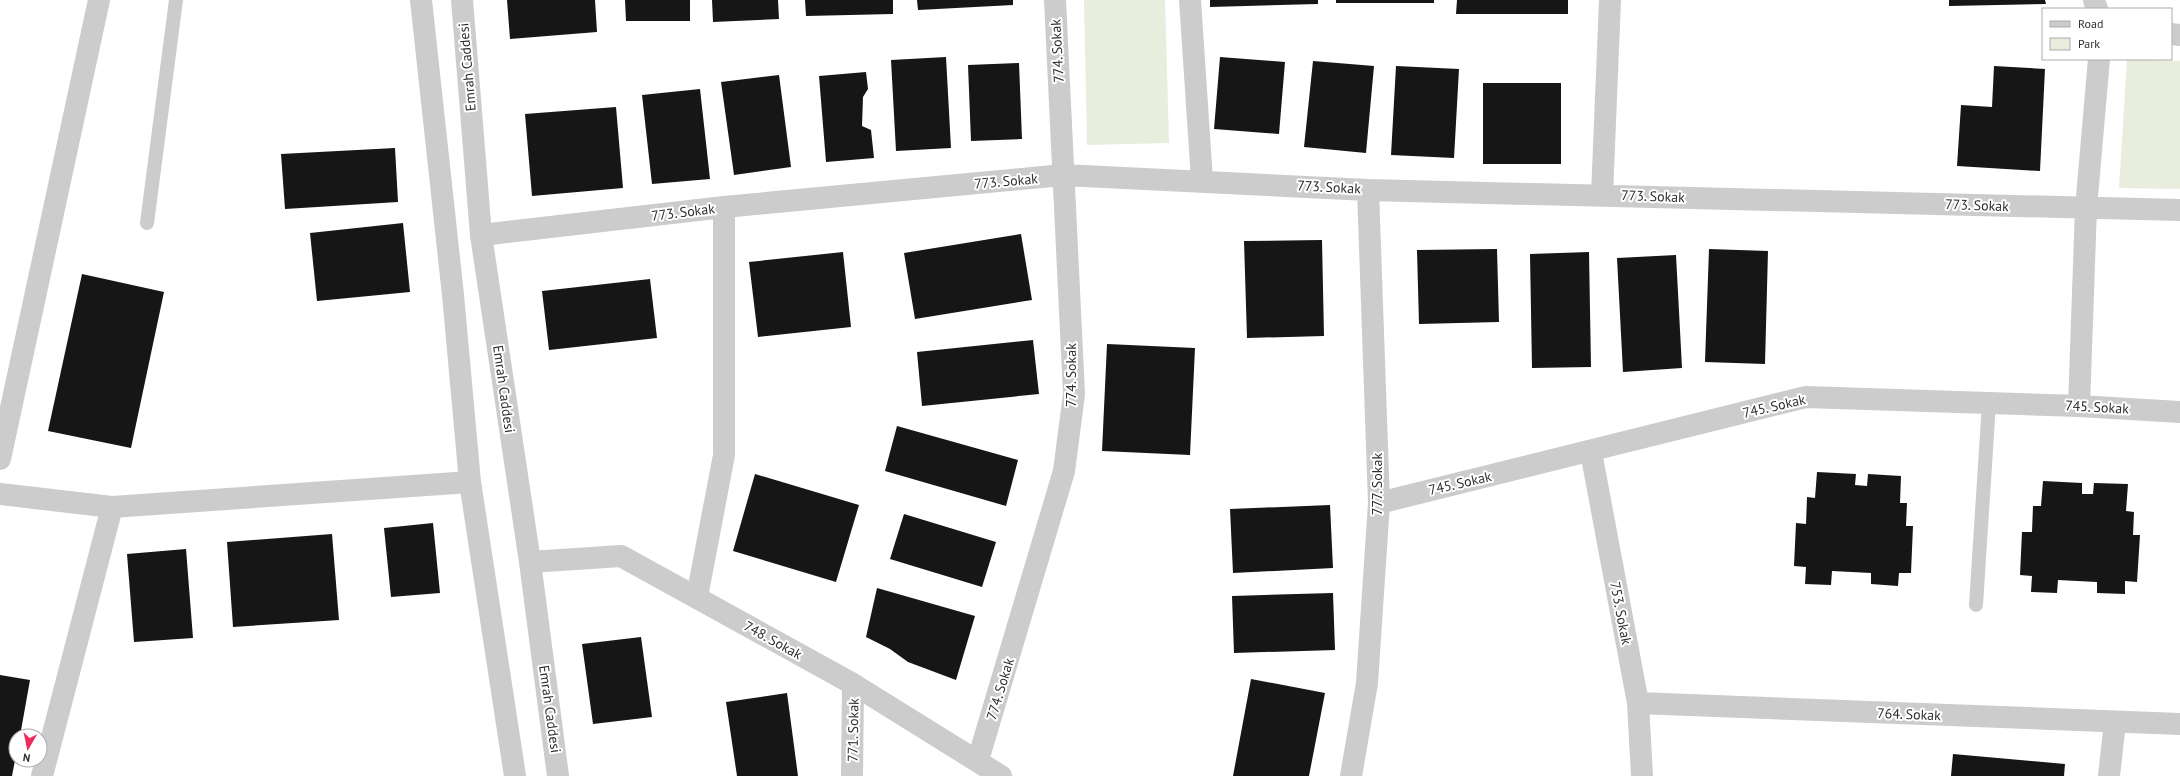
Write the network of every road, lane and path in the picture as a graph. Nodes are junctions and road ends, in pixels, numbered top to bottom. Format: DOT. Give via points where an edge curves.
graph roads {
  1 [pos="99,0"];
  2 [pos="176,0"];
  3 [pos="421,0"];
  4 [pos="462,0"];
  5 [pos="1055,0"];
  6 [pos="1190,0"];
  7 [pos="1610,0"];
  8 [pos="2099,60"];
  9 [pos="1063,175"];
  10 [pos="1202,180"];
  11 [pos="1368,190"];
  12 [pos="1602,195"];
  13 [pos="724,207"];
  14 [pos="2086,208"];
  15 [pos="2180,210"];
  16 [pos="147,223"];
  17 [pos="481,235"];
  18 [pos="1989,403"];
  19 [pos="2079,406"];
  20 [pos="2180,412"];
  21 [pos="1591,452"];
  22 [pos="0,459"];
  23 [pos="470,482"];
  24 [pos="0,494"];
  25 [pos="1378,503"];
  26 [pos="112,507"];
  27 [pos="530,562"];
  28 [pos="697,598"];
  29 [pos="1976,605"];
  30 [pos="853,684"];
  31 [pos="1638,703"];
  32 [pos="2115,722"];
  33 [pos="2180,724"];
  34 [pos="978,760"];
  35 [pos="42,776"];
  36 [pos="515,776"];
  37 [pos="558,776"];
  38 [pos="852,776"];
  39 [pos="1000,776"];
  40 [pos="1351,776"];
  41 [pos="1642,776"];
  42 [pos="2109,776"];
  1 -- 22 [label="street"];
  2 -- 16 [label="lane"];
  3 -- 23 [label="street" via="453,295"];
  4 -- 17 [label="street, Emrah Caddesi"];
  5 -- 9 [label="street, 774. Sokak"];
  6 -- 10 [label="street"];
  7 -- 12 [label="street"];
  8 -- 14 [label="street"];
  9 -- 10 [label="street, 773. Sokak"];
  9 -- 13 [label="street, 773. Sokak"];
  9 -- 34 [label="street, 774. Sokak" via="1074,394 1064,471"];
  10 -- 11 [label="street, 773. Sokak"];
  11 -- 12 [label="street, 773. Sokak"];
  11 -- 25 [label="street, 777. Sokak"];
  12 -- 14 [label="street, 773. Sokak"];
  13 -- 17 [label="street, 773. Sokak"];
  13 -- 28 [label="street" via="724,455"];
  14 -- 15 [label="street, 773. Sokak"];
  14 -- 19 [label="street"];
  17 -- 27 [label="street, Emrah Caddesi"];
  18 -- 19 [label="street, 745. Sokak"];
  18 -- 21 [label="street, 745. Sokak" via="1806,397"];
  18 -- 29 [label="lane"];
  19 -- 20 [label="street, 745. Sokak"];
  21 -- 25 [label="street, 745. Sokak"];
  21 -- 31 [label="street, 753. Sokak"];
  23 -- 26 [label="street"];
  23 -- 36 [label="street"];
  24 -- 26 [label="street"];
  25 -- 40 [label="street, 777. Sokak" via="1367,683"];
  26 -- 35 [label="street"];
  27 -- 28 [label="street, 748. Sokak" via="621,556"];
  27 -- 37 [label="street, Emrah Caddesi"];
  28 -- 30 [label="street, 748. Sokak"];
  30 -- 34 [label="street, 748. Sokak"];
  30 -- 38 [label="street, 771. Sokak"];
  31 -- 32 [label="street, 764. Sokak"];
  31 -- 41 [label="street, 753. Sokak"];
  32 -- 33 [label="street, 764. Sokak"];
  32 -- 42 [label="street"];
  34 -- 39 [label="street, 748. Sokak"];
}
